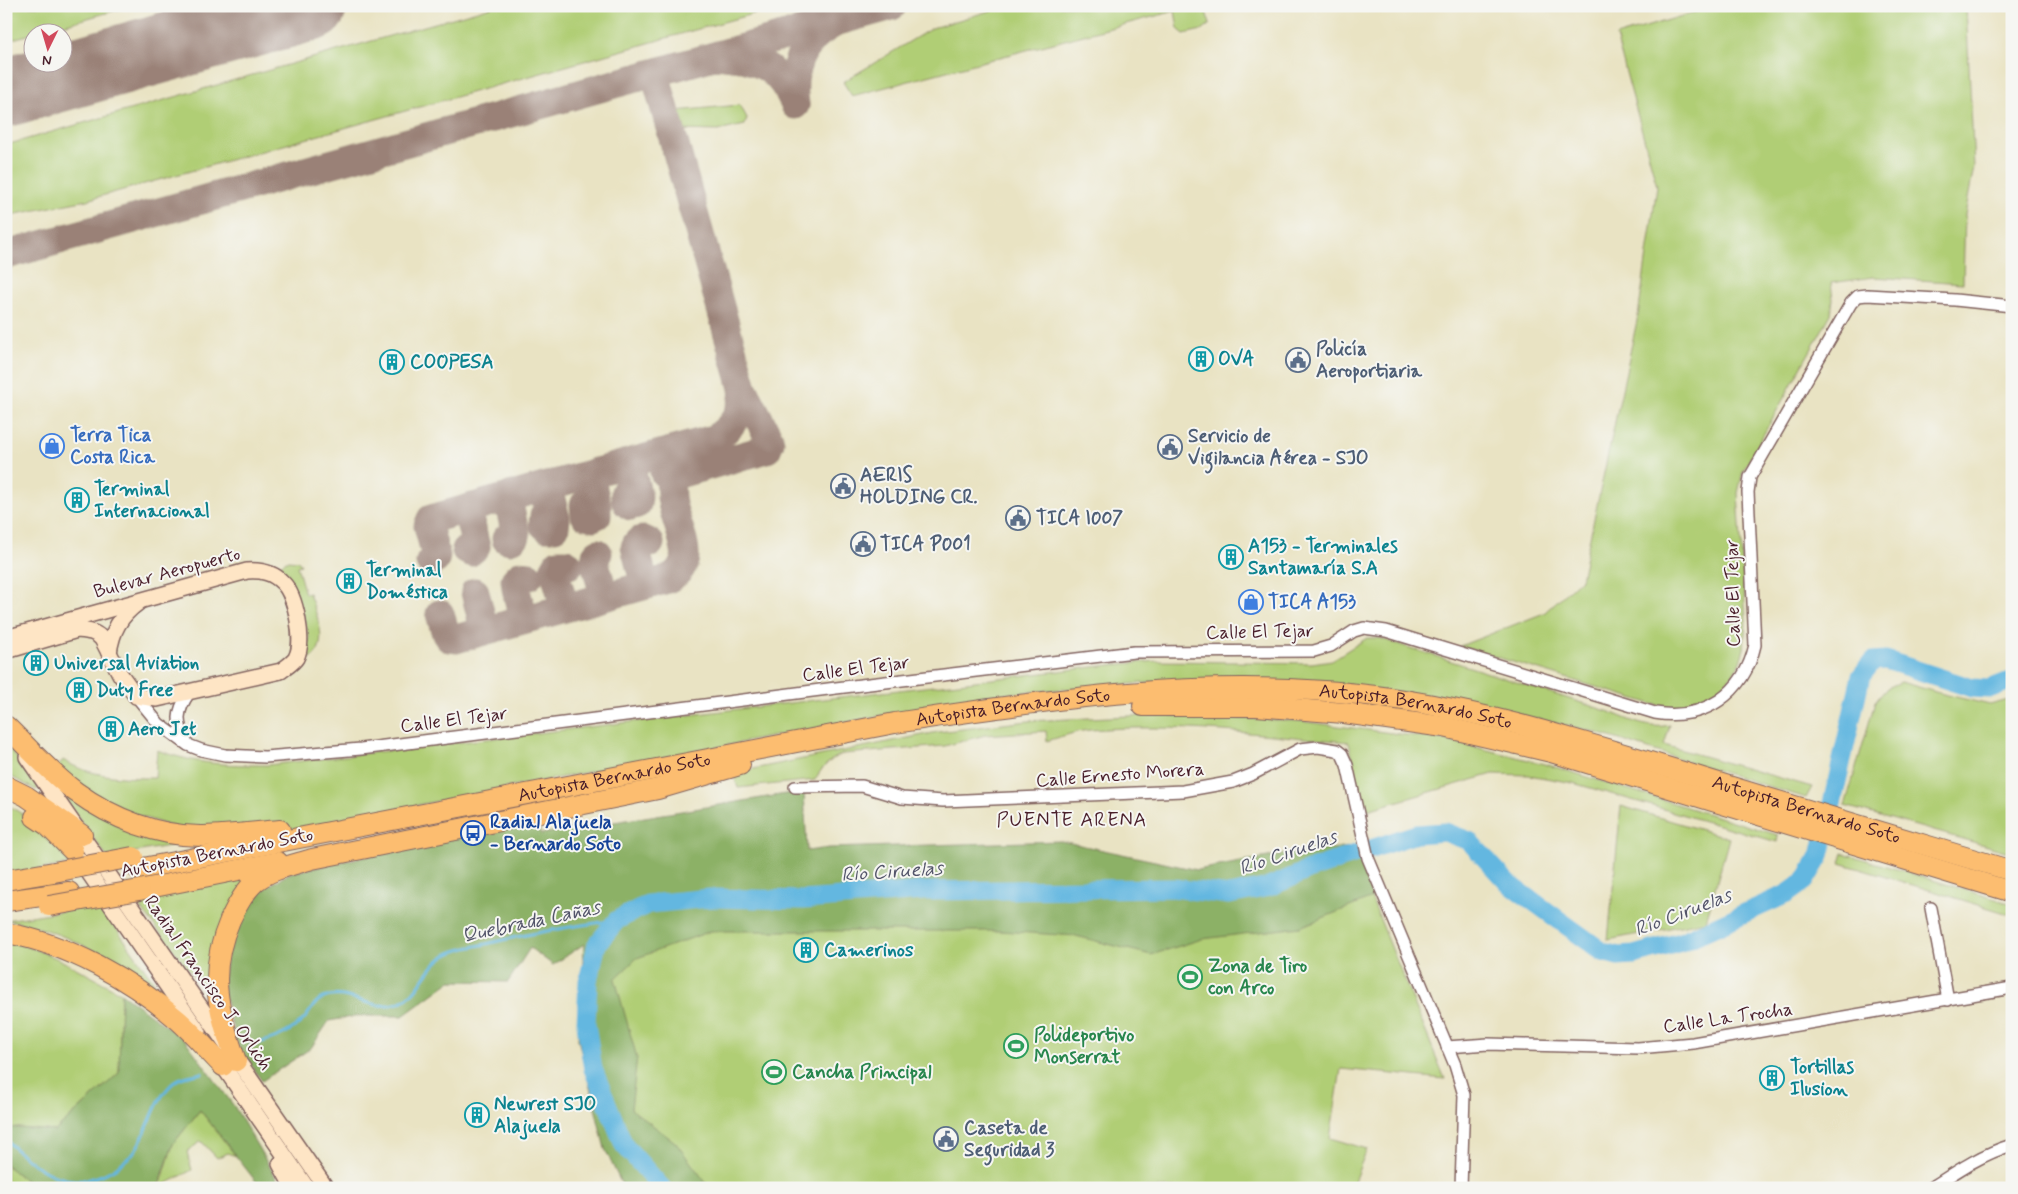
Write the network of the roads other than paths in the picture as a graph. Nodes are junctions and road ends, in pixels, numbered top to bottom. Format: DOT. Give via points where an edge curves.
graph roads {
  1 [pos="2012,306"];
  2 [pos="141,600"];
  3 [pos="6,638"];
  4 [pos="6,651"];
  5 [pos="109,653"];
  6 [pos="189,693"];
  7 [pos="136,696"];
  8 [pos="6,726"];
  9 [pos="188,745"];
  10 [pos="740,765"];
  11 [pos="6,786"];
  12 [pos="795,787"];
  13 [pos="6,799"];
  14 [pos="1773,810"];
  15 [pos="457,814"];
  16 [pos="292,829"];
  17 [pos="77,843"];
  18 [pos="2012,871"];
  19 [pos="138,873"];
  20 [pos="6,880"];
  21 [pos="62,882"];
  22 [pos="6,892"];
  23 [pos="2012,892"];
  24 [pos="6,901"];
  25 [pos="1932,908"];
  26 [pos="6,912"];
  27 [pos="6,933"];
  28 [pos="2012,988"];
  29 [pos="1948,1000"];
  30 [pos="1446,1048"];
  31 [pos="230,1063"];
  32 [pos="237,1087"];
  33 [pos="2012,1145"];
  34 [pos="293,1188"];
  35 [pos="307,1188"];
  36 [pos="326,1188"];
  37 [pos="1461,1188"];
  38 [pos="1931,1188"];
  1 -- 9 [label="street, Calle El Tejar" via="1867,295 1858,296 1850,303 1750,477 1755,645 1752,660 1735,687 1710,706 1696,712 1669,715 1655,712 1386,631 1364,628 1331,646 1314,650 1134,652 361,749 265,757 225,754"];
  2 -- 3 [label="main road, Bulevar Aeropuerto"];
  2 -- 5 [label="main road" via="118,622"];
  2 -- 6 [label="main road, Bulevar Aeropuerto" via="247,571 267,572 288,588 299,636 295,659 281,671"];
  4 -- 5 [label="main road" via="77,630 98,634"];
  5 -- 7 [label="main road"];
  6 -- 7 [label="main road, Bulevar Aeropuerto" via="157,699"];
  6 -- 9 [label="street" via="181,705 178,719"];
  7 -- 9 [label="street, Calle El Tejar" via="159,724"];
  8 -- 16 [label="highway" via="75,792 138,824 203,836"];
  8 -- 17 [label="main road, Radial Francisco J. Orlich"];
  10 -- 14 [label="highway, Autopista Bernardo Soto" via="954,724 1025,714 1132,706 1256,706 1344,713 1444,727"];
  10 -- 15 [label="highway, Autopista Bernardo Soto"];
  10 -- 31 [label="highway" via="658,789 312,859 284,867 255,882 240,900 221,944 218,961 218,1000"];
  11 -- 17 [label="highway" via="26,796"];
  12 -- 30 [label="street, Calle Ernesto Morera" via="862,786 902,798 943,801 1183,792 1233,782 1300,749 1337,750 1345,759 1368,858"];
  13 -- 17 [label="highway"];
  14 -- 15 [label="highway, Autopista Bernardo Soto" via="1538,729 1433,705 1324,691 1210,689 1067,698 896,723"];
  14 -- 18 [label="highway, Autopista Bernardo Soto" via="1872,829"];
  14 -- 23 [label="highway, Autopista Bernardo Soto" via="1865,848"];
  15 -- 16 [label="highway"];
  15 -- 19 [label="highway, Autopista Bernardo Soto" via="316,844"];
  16 -- 19 [label="highway, Autopista Bernardo Soto"];
  17 -- 31 [label="main road, Radial Francisco J. Orlich"];
  19 -- 21 [label="highway, Autopista Bernardo Soto"];
  19 -- 26 [label="highway, Autopista Bernardo Soto, bridge" via="49,906"];
  20 -- 21 [label="highway, Autopista Bernardo Soto"];
  21 -- 22 [label="highway, Autopista Bernardo Soto"];
  21 -- 24 [label="highway, Autopista Bernardo Soto"];
  25 -- 29 [label="street"];
  27 -- 31 [label="highway" via="59,949 136,988"];
  28 -- 29 [label="street, Calle La Trocha"];
  29 -- 30 [label="street, Calle La Trocha" via="1693,1043 1638,1048 1488,1044"];
  30 -- 37 [label="street, Calle Ernesto Morera" via="1464,1095"];
  31 -- 32 [label="main road, Radial Francisco J. Orlich"];
  31 -- 36 [label="main road, Radial Francisco J. Orlich"];
  32 -- 34 [label="main road"];
  32 -- 35 [label="main road, Radial Francisco J. Orlich"];
  33 -- 38 [label="street" via="1975,1160"];
}
